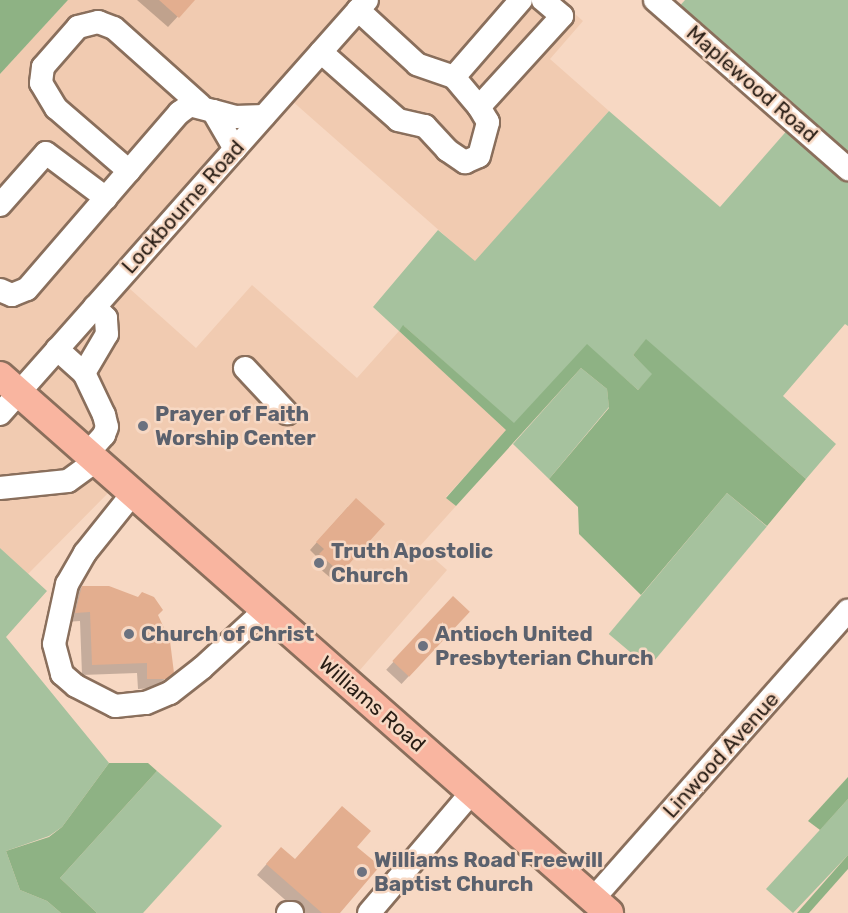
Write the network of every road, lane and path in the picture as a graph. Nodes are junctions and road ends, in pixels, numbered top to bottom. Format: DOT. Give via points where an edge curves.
graph roads {
  1 [pos="521,0"];
  2 [pos="543,0"];
  3 [pos="655,0"];
  4 [pos="362,5"];
  5 [pos="321,52"];
  6 [pos="454,77"];
  7 [pos="479,107"];
  8 [pos="207,108"];
  9 [pos="264,116"];
  10 [pos="235,149"];
  11 [pos="848,168"];
  12 [pos="129,171"];
  13 [pos="106,198"];
  14 [pos="0,205"];
  15 [pos="0,290"];
  16 [pos="95,307"];
  17 [pos="57,349"];
  18 [pos="245,368"];
  19 [pos="84,373"];
  20 [pos="9,385"];
  21 [pos="287,413"];
  22 [pos="0,414"];
  23 [pos="92,457"];
  24 [pos="0,488"];
  25 [pos="133,493"];
  26 [pos="265,610"];
  27 [pos="848,611"];
  28 [pos="472,792"];
  29 [pos="601,906"];
  30 [pos="369,913"];
  1 -- 6 [label="street"];
  2 -- 7 [label="street" via="561,16"];
  3 -- 11 [label="street, Maplewood Road"];
  4 -- 5 [label="street, Lockbourne Road"];
  4 -- 6 [label="street" via="417,64"];
  5 -- 7 [label="street" via="398,120 424,126 465,162 479,156 488,122"];
  5 -- 9 [label="street, Lockbourne Road"];
  6 -- 7 [label="street"];
  8 -- 9 [label="street" via="235,117"];
  8 -- 10 [label="street"];
  8 -- 12 [label="street" via="190,105 179,113"];
  8 -- 12 [label="street" via="114,28 98,22 78,27 44,67 41,83 56,108"];
  9 -- 10 [label="street, Lockbourne Road"];
  10 -- 16 [label="street, Lockbourne Road"];
  12 -- 13 [label="street"];
  13 -- 14 [label="street" via="46,153"];
  13 -- 15 [label="street" via="27,289 12,295"];
  16 -- 17 [label="street, Lockbourne Road"];
  16 -- 19 [label="street" via="106,318 107,334"];
  17 -- 19 [label="street"];
  17 -- 20 [label="street, Lockbourne Road"];
  18 -- 21 [label="street"];
  19 -- 23 [label="street" via="107,427"];
  20 -- 22 [label="street, Lockbourne Road"];
  20 -- 23 [label="main road, Williams Road"];
  23 -- 24 [label="street" via="68,481"];
  23 -- 25 [label="main road, Williams Road"];
  25 -- 26 [label="main road, Williams Road"];
  25 -- 26 [label="street" via="85,553 67,584 54,644 62,674 76,686 115,706 146,703 170,693 202,668"];
  26 -- 28 [label="main road, Williams Road"];
  27 -- 29 [label="street, Linwood Avenue"];
  28 -- 29 [label="main road, Williams Road"];
  28 -- 30 [label="street"];
}
